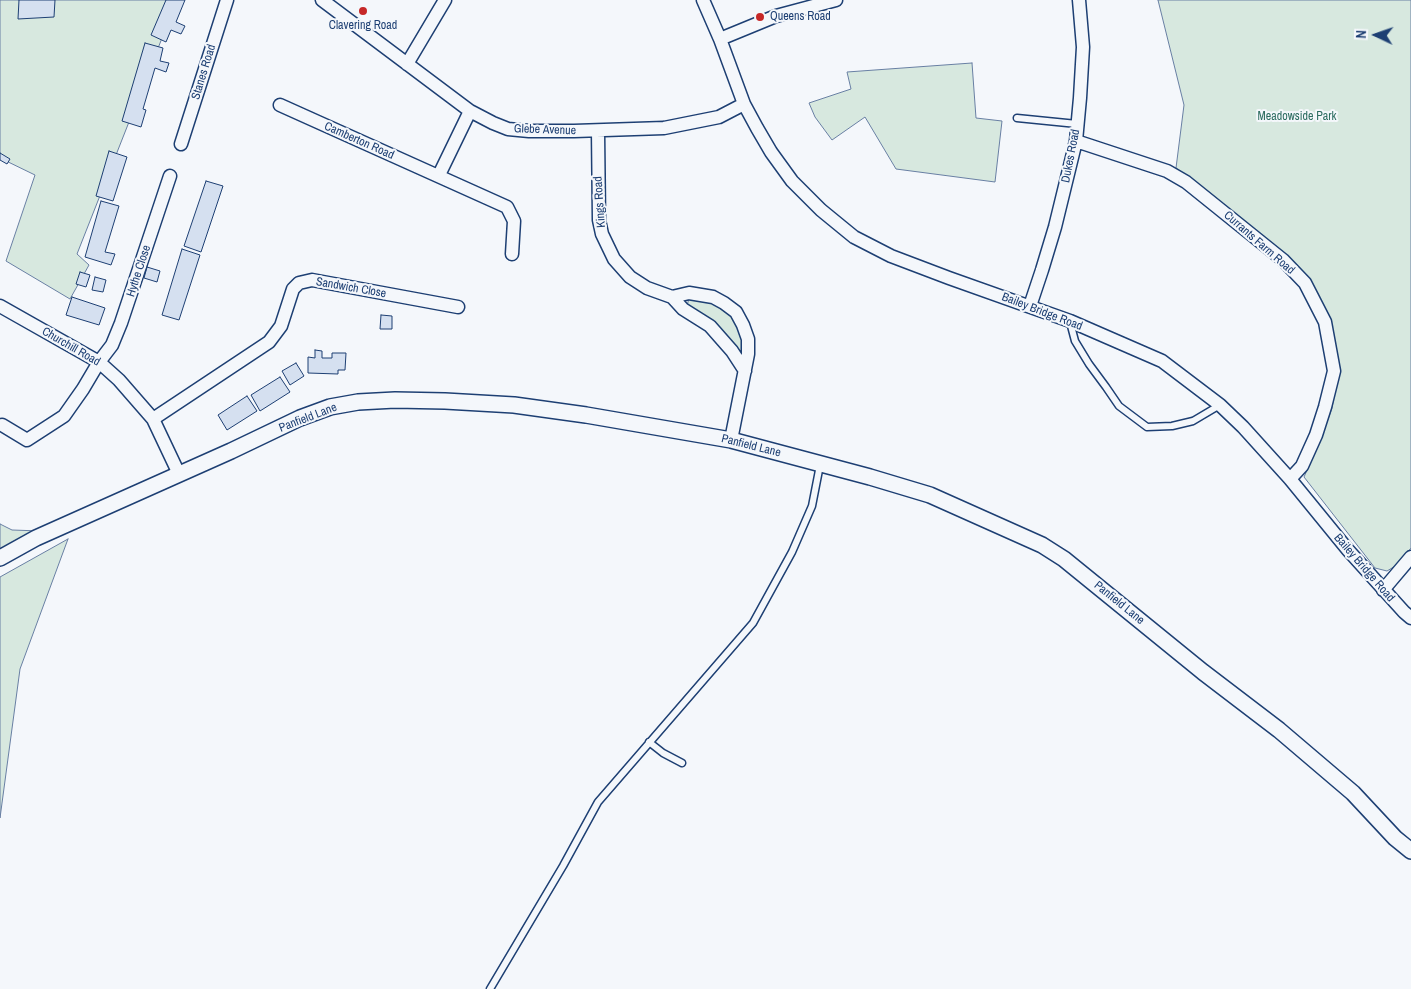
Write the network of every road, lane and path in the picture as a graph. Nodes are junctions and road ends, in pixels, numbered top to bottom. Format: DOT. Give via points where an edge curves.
graph roads {
  1 [pos="227,0"];
  2 [pos="322,0"];
  3 [pos="445,0"];
  4 [pos="703,0"];
  5 [pos="836,0"];
  6 [pos="1079,0"];
  7 [pos="720,39"];
  8 [pos="407,64"];
  9 [pos="744,104"];
  10 [pos="280,105"];
  11 [pos="470,111"];
  12 [pos="1017,118"];
  13 [pos="1077,124"];
  14 [pos="598,131"];
  15 [pos="1076,141"];
  16 [pos="181,144"];
  17 [pos="170,176"];
  18 [pos="439,176"];
  19 [pos="512,254"];
  20 [pos="672,297"];
  21 [pos="0,306"];
  22 [pos="1030,306"];
  23 [pos="458,307"];
  24 [pos="1070,321"];
  25 [pos="98,362"];
  26 [pos="745,371"];
  27 [pos="1220,405"];
  28 [pos="153,419"];
  29 [pos="2,425"];
  30 [pos="731,440"];
  31 [pos="820,464"];
  32 [pos="179,474"];
  33 [pos="1290,479"];
  34 [pos="1411,557"];
  35 [pos="0,558"];
  36 [pos="1383,590"];
  37 [pos="1411,618"];
  38 [pos="649,742"];
  39 [pos="682,763"];
  40 [pos="1411,851"];
  41 [pos="490,989"];
  1 -- 16 [label="street, Stanes Road"];
  2 -- 8 [label="street, Glebe Avenue"];
  3 -- 8 [label="street"];
  4 -- 7 [label="street, Bailey Bridge Road"];
  5 -- 7 [label="street" via="776,16"];
  6 -- 13 [label="street, Dukes Road" via="1083,47"];
  7 -- 9 [label="street, Bailey Bridge Road"];
  8 -- 11 [label="street, Glebe Avenue"];
  9 -- 14 [label="street, Glebe Avenue" via="719,117 664,128"];
  9 -- 22 [label="street, Bailey Bridge Road" via="792,181 854,237 891,256"];
  10 -- 18 [label="street, Camberton Road"];
  11 -- 14 [label="street, Glebe Avenue" via="508,129"];
  11 -- 18 [label="street"];
  12 -- 13 [label="lane"];
  13 -- 15 [label="street, Dukes Road"];
  14 -- 20 [label="street, Kings Road" via="600,220 607,246 630,277 647,288"];
  15 -- 22 [label="street, Dukes Road" via="1055,227"];
  15 -- 33 [label="street, Currants Farm Road" via="1167,171 1186,182 1283,260 1305,283 1325,322 1334,371 1316,435 1302,466"];
  17 -- 25 [label="street, Hythe Close" via="121,323 112,345"];
  18 -- 19 [label="street, Camberton Road" via="507,207 514,222"];
  20 -- 26 [label="street, Kings Road" via="683,309 710,326"];
  20 -- 26 [label="street, Kings Road" via="689,293 713,296 736,312 748,339"];
  21 -- 25 [label="street, Churchill Road"];
  22 -- 24 [label="street, Bailey Bridge Road"];
  23 -- 28 [label="street, Sandwich Close" via="312,280 299,283 293,289 281,326 269,342"];
  24 -- 27 [label="street, Bailey Bridge Road" via="1162,361"];
  24 -- 27 [label="lane" via="1075,341 1119,406 1147,427 1193,421"];
  25 -- 28 [label="street, Churchill Road" via="119,380"];
  25 -- 29 [label="street, Hythe Close" via="64,416 42,431 27,440"];
  26 -- 30 [label="street, Kings Road"];
  27 -- 33 [label="street, Bailey Bridge Road"];
  28 -- 32 [label="street, Churchill Road"];
  30 -- 31 [label="street, Panfield Lane"];
  30 -- 32 [label="street, Panfield Lane" via="514,405 395,400 358,402 330,407 300,418"];
  31 -- 38 [label="lane" via="812,506 792,552 753,623"];
  31 -- 40 [label="street, Panfield Lane" via="930,495 1042,545 1064,559 1279,730 1353,793 1394,838"];
  32 -- 35 [label="street, Panfield Lane" via="36,538"];
  33 -- 36 [label="street, Bailey Bridge Road"];
  34 -- 36 [label="street"];
  36 -- 37 [label="street, Bailey Bridge Road"];
  38 -- 39 [label="lane"];
  38 -- 41 [label="lane" via="598,802"];
}
